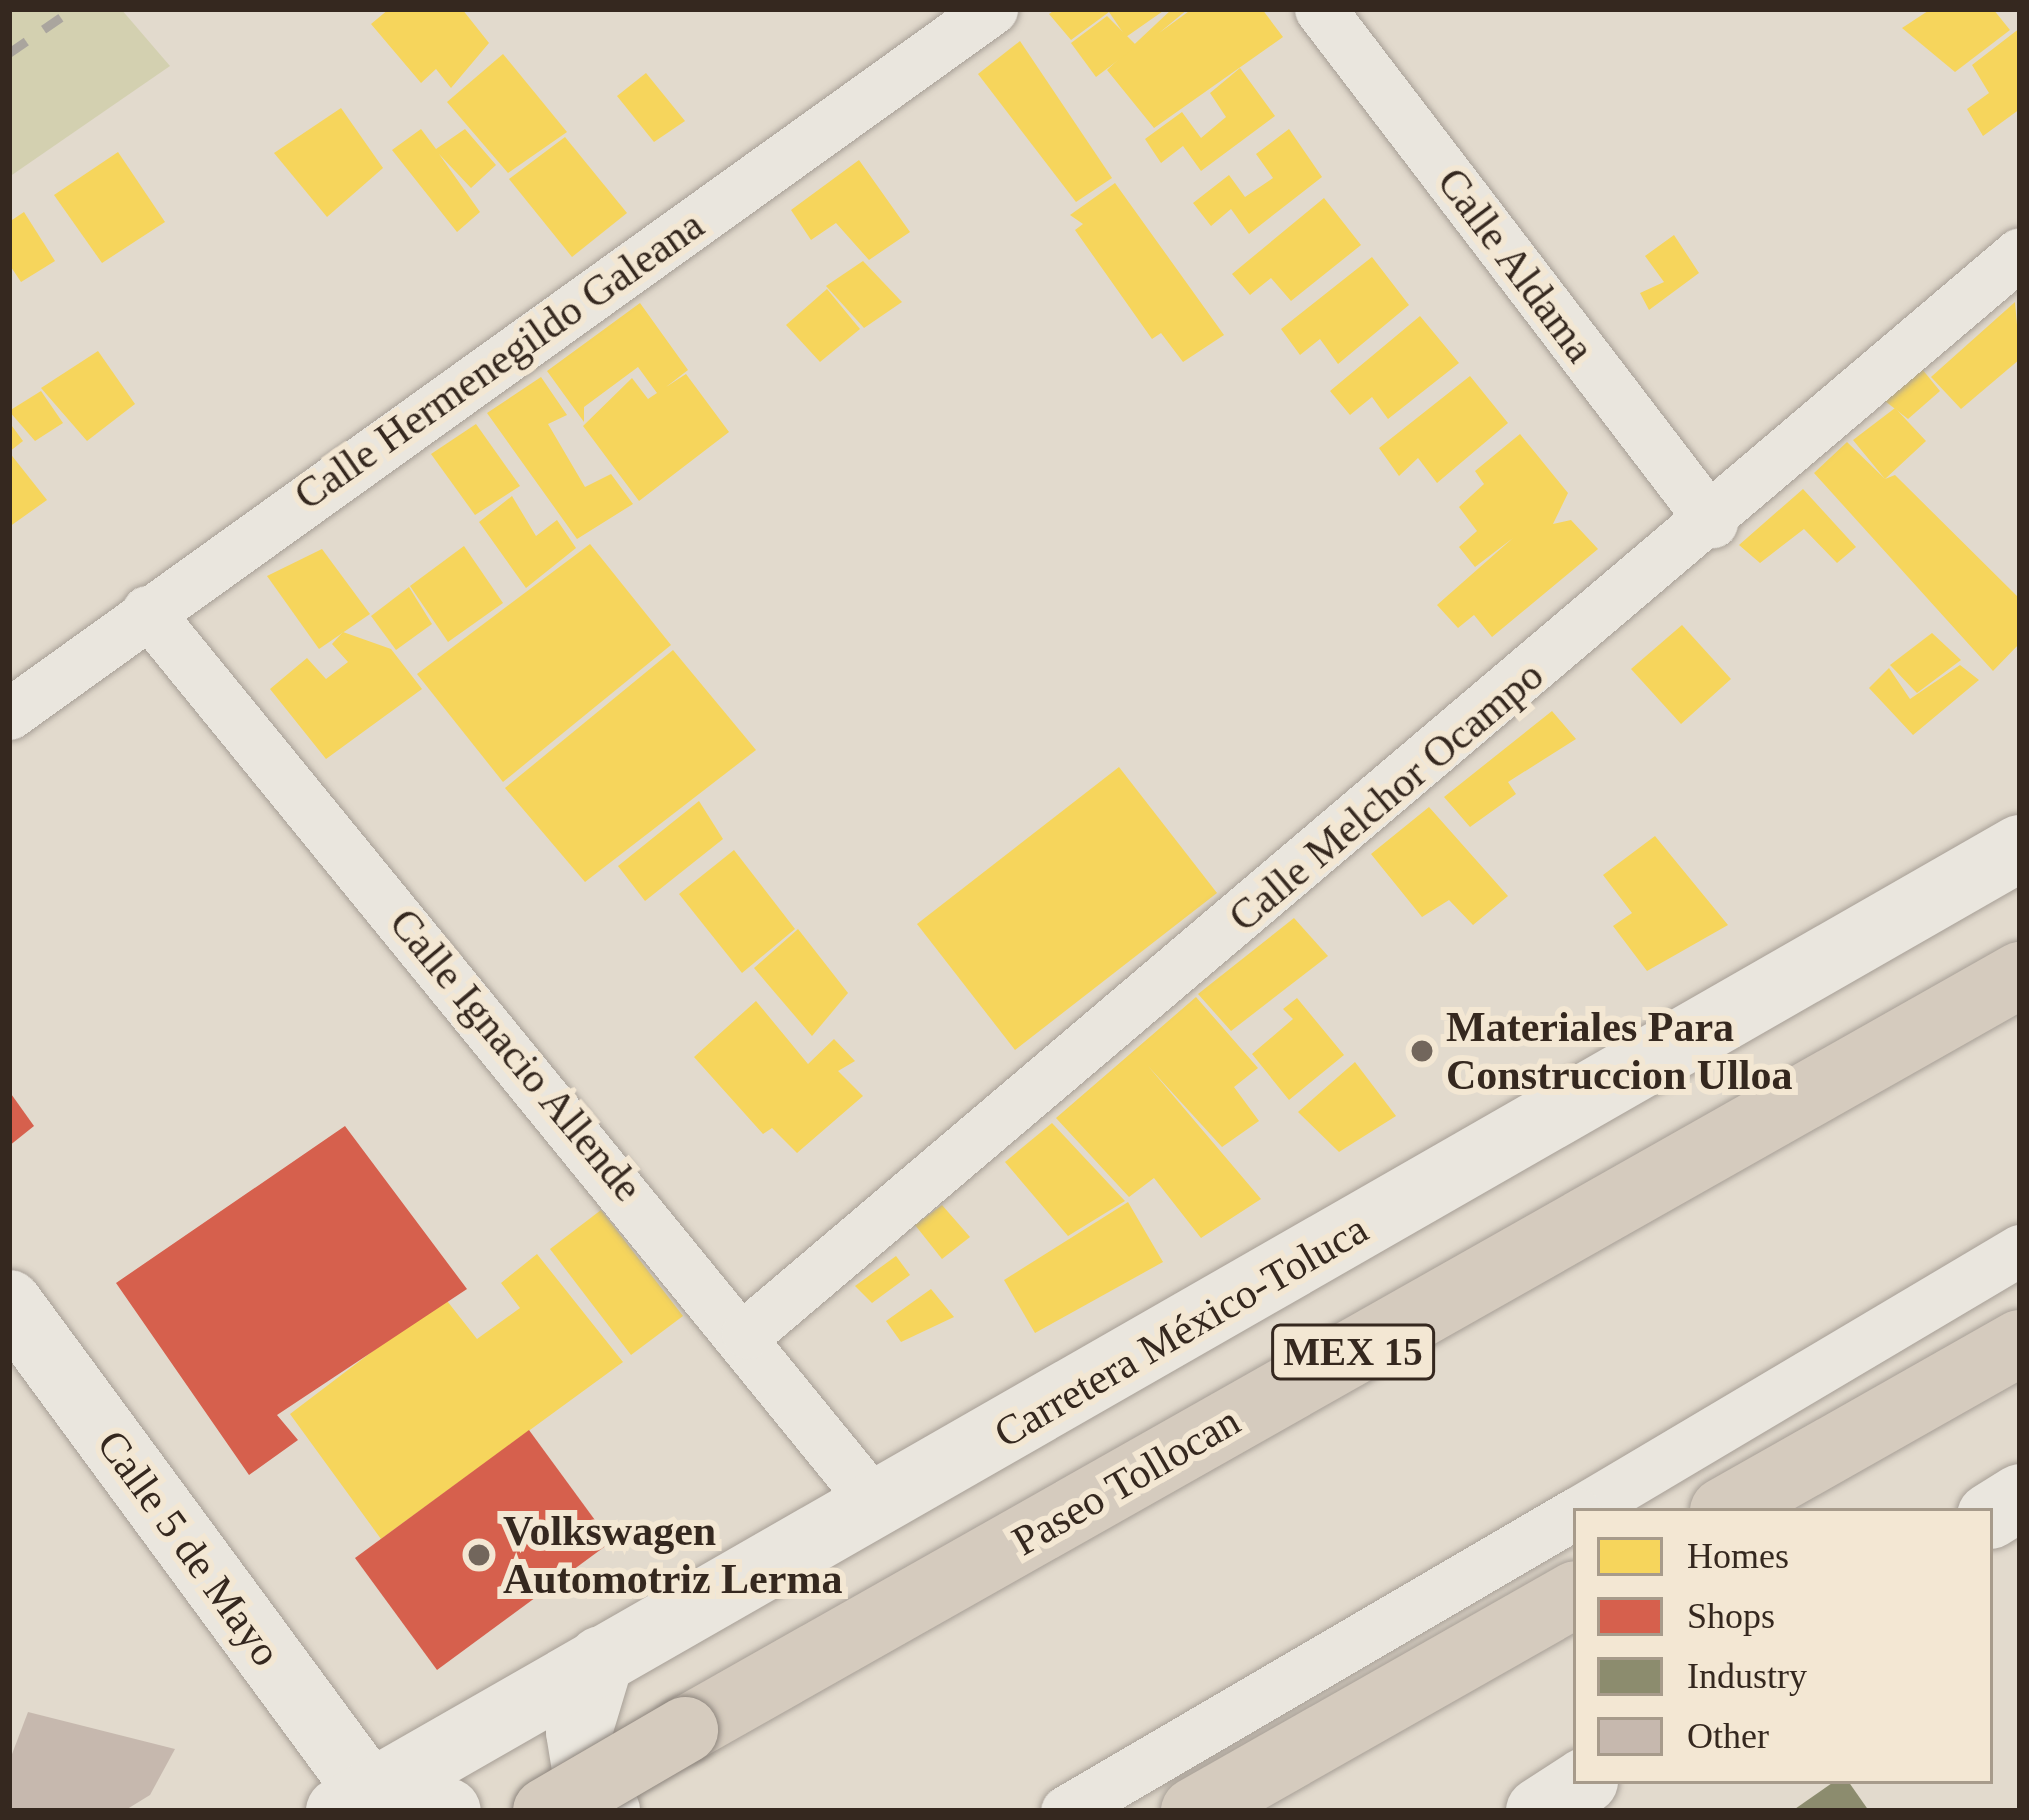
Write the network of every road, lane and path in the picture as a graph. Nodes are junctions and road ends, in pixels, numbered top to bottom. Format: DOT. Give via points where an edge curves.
graph roads {
  1 [pos="992,9"];
  2 [pos="1320,9"];
  3 [pos="2020,253"];
  4 [pos="1712,522"];
  5 [pos="147,611"];
  6 [pos="9,714"];
  7 [pos="2020,848"];
  8 [pos="2020,975"];
  9 [pos="2020,1250"];
  10 [pos="9,1303"];
  11 [pos="747,1333"];
  12 [pos="2020,1343"];
  13 [pos="2020,1497"];
  14 [pos="877,1506"];
  15 [pos="1585,1508"];
  16 [pos="1728,1508"];
  17 [pos="1993,1514"];
  18 [pos="1573,1515"];
  19 [pos="1573,1596"];
  20 [pos="601,1659"];
  21 [pos="1580,1784"];
  22 [pos="364,1805"];
  23 [pos="448,1811"];
  24 [pos="546,1811"];
  25 [pos="607,1811"];
  26 [pos="1066,1811"];
  27 [pos="1194,1811"];
  28 [pos="1539,1811"];
  1 -- 5 [label="street, Calle Hermenegildo Galeana"];
  2 -- 4 [label="street, Calle Aldama"];
  3 -- 4 [label="street, Calle Melchor Ocampo"];
  4 -- 11 [label="street, Calle Melchor Ocampo"];
  5 -- 6 [label="street, Calle Hermenegildo Galeana"];
  5 -- 11 [label="street, Calle Ignacio Allende"];
  7 -- 14 [label="main road, Carretera México-Toluca"];
  8 -- 24 [label="highway, Paseo Tollocan / MEX 15, bridge"];
  9 -- 15 [label="street"];
  10 -- 22 [label="main road, Calle 5 de Mayo"];
  11 -- 14 [label="street, Calle Ignacio Allende"];
  12 -- 16 [label="highway"];
  13 -- 17 [label="main road"];
  14 -- 20 [label="main road, Carretera México-Toluca"];
  18 -- 26 [label="street"];
  19 -- 27 [label="highway"];
  20 -- 22 [label="main road, Carretera México-Toluca"];
  20 -- 25 [label="main road" via="582,1708 580,1756"];
  21 -- 28 [label="main road"];
  22 -- 23 [label="main road"];
}
